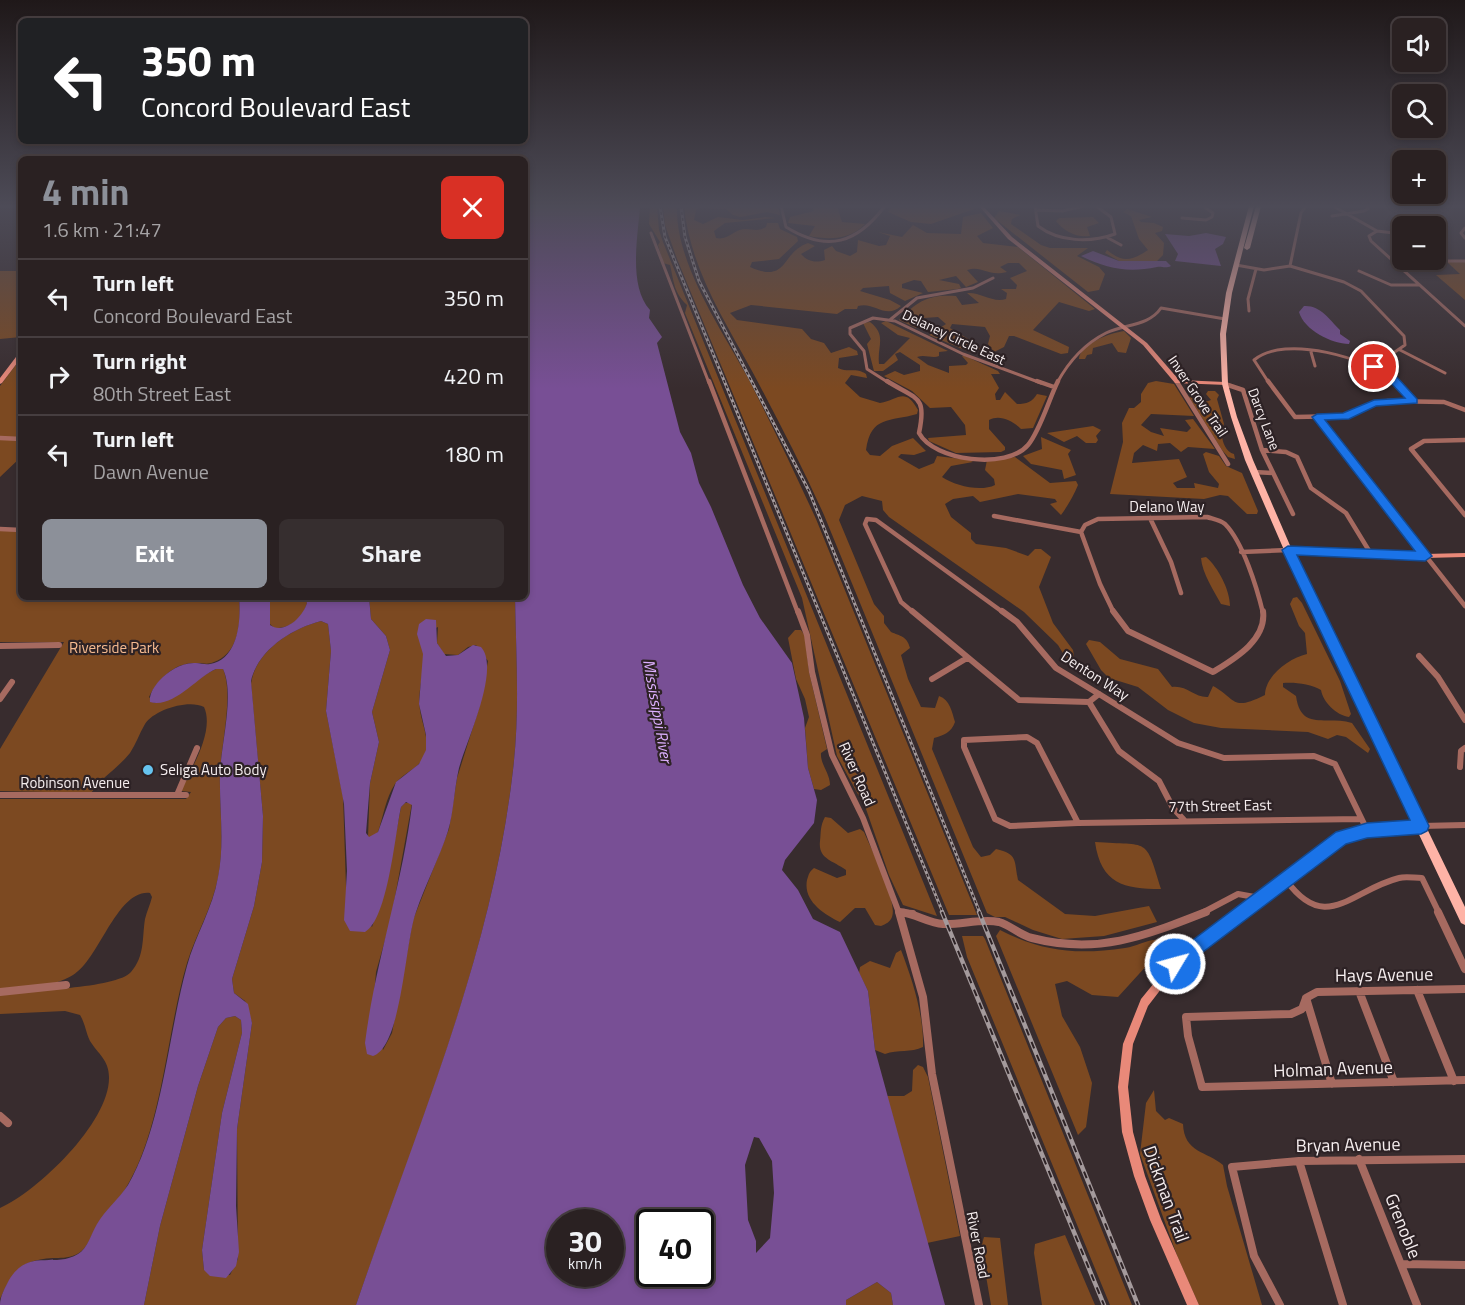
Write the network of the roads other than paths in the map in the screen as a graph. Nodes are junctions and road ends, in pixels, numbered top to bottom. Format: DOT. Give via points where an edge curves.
graph roads {
  1 [pos="664,267"];
  2 [pos="1048,267"];
  3 [pos="1238,267"];
  4 [pos="1247,267"];
  5 [pos="1286,267"];
  6 [pos="1293,267"];
  7 [pos="1256,269"];
  8 [pos="1403,270"];
  9 [pos="1359,271"];
  10 [pos="993,278"];
  11 [pos="1419,285"];
  12 [pos="1249,311"];
  13 [pos="891,319"];
  14 [pos="1225,319"];
  15 [pos="1125,326"];
  16 [pos="1465,326"];
  17 [pos="1400,350"];
  18 [pos="1311,352"];
  19 [pos="18,358"];
  20 [pos="1315,366"];
  21 [pos="1374,367"];
  22 [pos="1445,373"];
  23 [pos="0,382"];
  24 [pos="1177,382"];
  25 [pos="1225,384"];
  26 [pos="1054,387"];
  27 [pos="1413,401"];
  28 [pos="1465,410"];
  29 [pos="1317,417"];
  30 [pos="0,438"];
  31 [pos="1465,439"];
  32 [pos="18,440"];
  33 [pos="1262,450"];
  34 [pos="1228,464"];
  35 [pos="1254,472"];
  36 [pos="1273,473"];
  37 [pos="1462,508"];
  38 [pos="1293,514"];
  39 [pos="1465,515"];
  40 [pos="994,516"];
  41 [pos="1150,518"];
  42 [pos="0,529"];
  43 [pos="18,530"];
  44 [pos="1081,532"];
  45 [pos="1288,550"];
  46 [pos="1241,552"];
  47 [pos="1371,554"];
  48 [pos="1465,555"];
  49 [pos="1425,556"];
  50 [pos="1181,593"];
  51 [pos="1465,606"];
  52 [pos="59,645"];
  53 [pos="0,646"];
  54 [pos="1419,656"];
  55 [pos="967,657"];
  56 [pos="932,679"];
  57 [pos="12,682"];
  58 [pos="1099,694"];
  59 [pos="0,699"];
  60 [pos="1089,702"];
  61 [pos="1465,720"];
  62 [pos="197,748"];
  63 [pos="1465,748"];
  64 [pos="1460,767"];
  65 [pos="0,795"];
  66 [pos="177,795"];
  67 [pos="186,795"];
  68 [pos="1361,819"];
  69 [pos="1184,820"];
  70 [pos="1078,823"];
  71 [pos="1465,825"];
  72 [pos="1421,826"];
  73 [pos="1367,830"];
  74 [pos="1286,880"];
  75 [pos="1260,898"];
  76 [pos="899,912"];
  77 [pos="1465,919"];
  78 [pos="1465,969"];
  79 [pos="66,985"];
  80 [pos="1465,989"];
  81 [pos="1417,990"];
  82 [pos="1359,991"];
  83 [pos="0,992"];
  84 [pos="1306,998"];
  85 [pos="1186,1017"];
  86 [pos="1465,1080"];
  87 [pos="1454,1081"];
  88 [pos="1394,1082"];
  89 [pos="1332,1084"];
  90 [pos="0,1116"];
  91 [pos="8,1123"];
  92 [pos="1359,1159"];
  93 [pos="1465,1159"];
  94 [pos="1299,1161"];
  95 [pos="1401,1264"];
  96 [pos="1465,1264"];
  97 [pos="979,1305"];
  98 [pos="1192,1305"];
  99 [pos="1280,1305"];
  100 [pos="1343,1305"];
  101 [pos="1417,1305"];
  1 -- 76 [label="street, River Road" via="807,635 832,755 863,818"];
  2 -- 15 [label="street, Inver Grove Trail"];
  3 -- 14 [label="main road"];
  4 -- 7 [label="street"];
  5 -- 7 [label="street"];
  6 -- 17 [label="street" via="1344,282 1364,293 1404,336 1406,343"];
  7 -- 12 [label="street"];
  8 -- 11 [label="street"];
  9 -- 11 [label="street" via="1392,285"];
  10 -- 13 [label="street" via="973,288 917,298"];
  11 -- 16 [label="street"];
  13 -- 26 [label="street, Delaney Circle East" via="1004,371"];
  13 -- 26 [label="street, Delaney Circle East" via="858,321 850,328 850,334 864,351 867,369 920,402 924,410 919,433 926,445 938,451 966,458 1020,452 1028,445"];
  14 -- 15 [label="street" via="1161,308 1155,317"];
  14 -- 25 [label="main road"];
  15 -- 24 [label="street, Inver Grove Trail"];
  15 -- 26 [label="street, Delaney Circle East" via="1086,343 1071,357"];
  17 -- 21 [label="street"];
  17 -- 22 [label="street"];
  18 -- 20 [label="street"];
  18 -- 21 [label="street"];
  18 -- 29 [label="street" via="1275,350 1260,353 1254,362 1295,417"];
  19 -- 23 [label="street"];
  21 -- 27 [label="street" via="1392,378"];
  24 -- 25 [label="street"];
  24 -- 34 [label="street, Inver Grove Trail"];
  25 -- 33 [label="street, Darcy Lane" via="1243,390"];
  25 -- 35 [label="main road"];
  27 -- 28 [label="street" via="1444,402"];
  27 -- 29 [label="street" via="1374,403 1345,416"];
  29 -- 49 [label="street"];
  30 -- 32 [label="street"];
  31 -- 37 [label="street" via="1424,441 1411,449"];
  33 -- 36 [label="street, Darcy Lane"];
  33 -- 47 [label="street" via="1297,457 1311,488 1346,513"];
  35 -- 36 [label="street, Darcy Lane"];
  35 -- 45 [label="main road"];
  36 -- 38 [label="street, Darcy Lane"];
  37 -- 39 [label="street"];
  40 -- 44 [label="street"];
  41 -- 44 [label="street, Delano Way" via="1098,519 1085,525"];
  41 -- 46 [label="street, Delano Way" via="1207,517 1222,521"];
  41 -- 50 [label="street"];
  42 -- 43 [label="street"];
  44 -- 46 [label="street" via="1095,571 1128,631 1213,672 1258,636 1265,623"];
  45 -- 46 [label="street"];
  45 -- 47 [label="street"];
  45 -- 72 [label="main road"];
  47 -- 49 [label="street"];
  48 -- 49 [label="street"];
  49 -- 51 [label="street"];
  52 -- 53 [label="street"];
  54 -- 61 [label="street" via="1438,677"];
  55 -- 56 [label="street"];
  55 -- 58 [label="street, Denton Way" via="901,602 865,524 867,519 876,520 1017,622 1056,668"];
  55 -- 60 [label="street" via="1019,700"];
  57 -- 59 [label="street"];
  58 -- 60 [label="street"];
  58 -- 68 [label="street, Denton Way" via="1178,743 1201,752 1224,758 1314,756 1335,764"];
  60 -- 69 [label="street" via="1119,751 1159,781"];
  62 -- 66 [label="street"];
  63 -- 64 [label="street" via="1461,751"];
  65 -- 66 [label="street, Robinson Avenue"];
  66 -- 67 [label="street, Robinson Avenue"];
  68 -- 69 [label="street, 77th Street East"];
  68 -- 73 [label="street"];
  69 -- 70 [label="street, 77th Street East"];
  70 -- 70 [label="street, 77th Street East" via="1001,824 995,819 964,740 1032,739"];
  71 -- 72 [label="street"];
  72 -- 73 [label="street, Dickman Trail"];
  72 -- 77 [label="main road"];
  73 -- 74 [label="street, Dickman Trail" via="1342,837"];
  74 -- 75 [label="street, Dickman Trail"];
  74 -- 78 [label="street" via="1294,895 1308,905 1333,908 1400,878 1422,878"];
  75 -- 76 [label="street" via="1238,894 1215,908 1148,935 1100,945 1070,946 1039,939 998,922 941,924"];
  75 -- 98 [label="street, Dickman Trail" via="1175,964 1153,986 1133,1026 1125,1056 1124,1115 1136,1169"];
  76 -- 97 [label="street, River Road" via="923,997 932,1074"];
  79 -- 83 [label="street"];
  80 -- 81 [label="street, Hays Avenue"];
  81 -- 82 [label="street, Hays Avenue"];
  81 -- 87 [label="street"];
  82 -- 84 [label="street, Hays Avenue" via="1317,992"];
  82 -- 88 [label="street"];
  84 -- 85 [label="street" via="1302,1008 1291,1014"];
  84 -- 89 [label="street"];
  85 -- 89 [label="street, Holman Avenue" via="1202,1087"];
  86 -- 87 [label="street, Holman Avenue"];
  87 -- 88 [label="street, Holman Avenue"];
  88 -- 89 [label="street, Holman Avenue"];
  90 -- 91 [label="street"];
  92 -- 93 [label="street, Bryan Avenue"];
  92 -- 94 [label="street, Bryan Avenue"];
  92 -- 95 [label="street, Grenoble"];
  94 -- 99 [label="street, Bryan Avenue" via="1232,1167 1245,1234"];
  94 -- 100 [label="street"];
  95 -- 96 [label="street"];
  95 -- 101 [label="street, Grenoble"];
}
